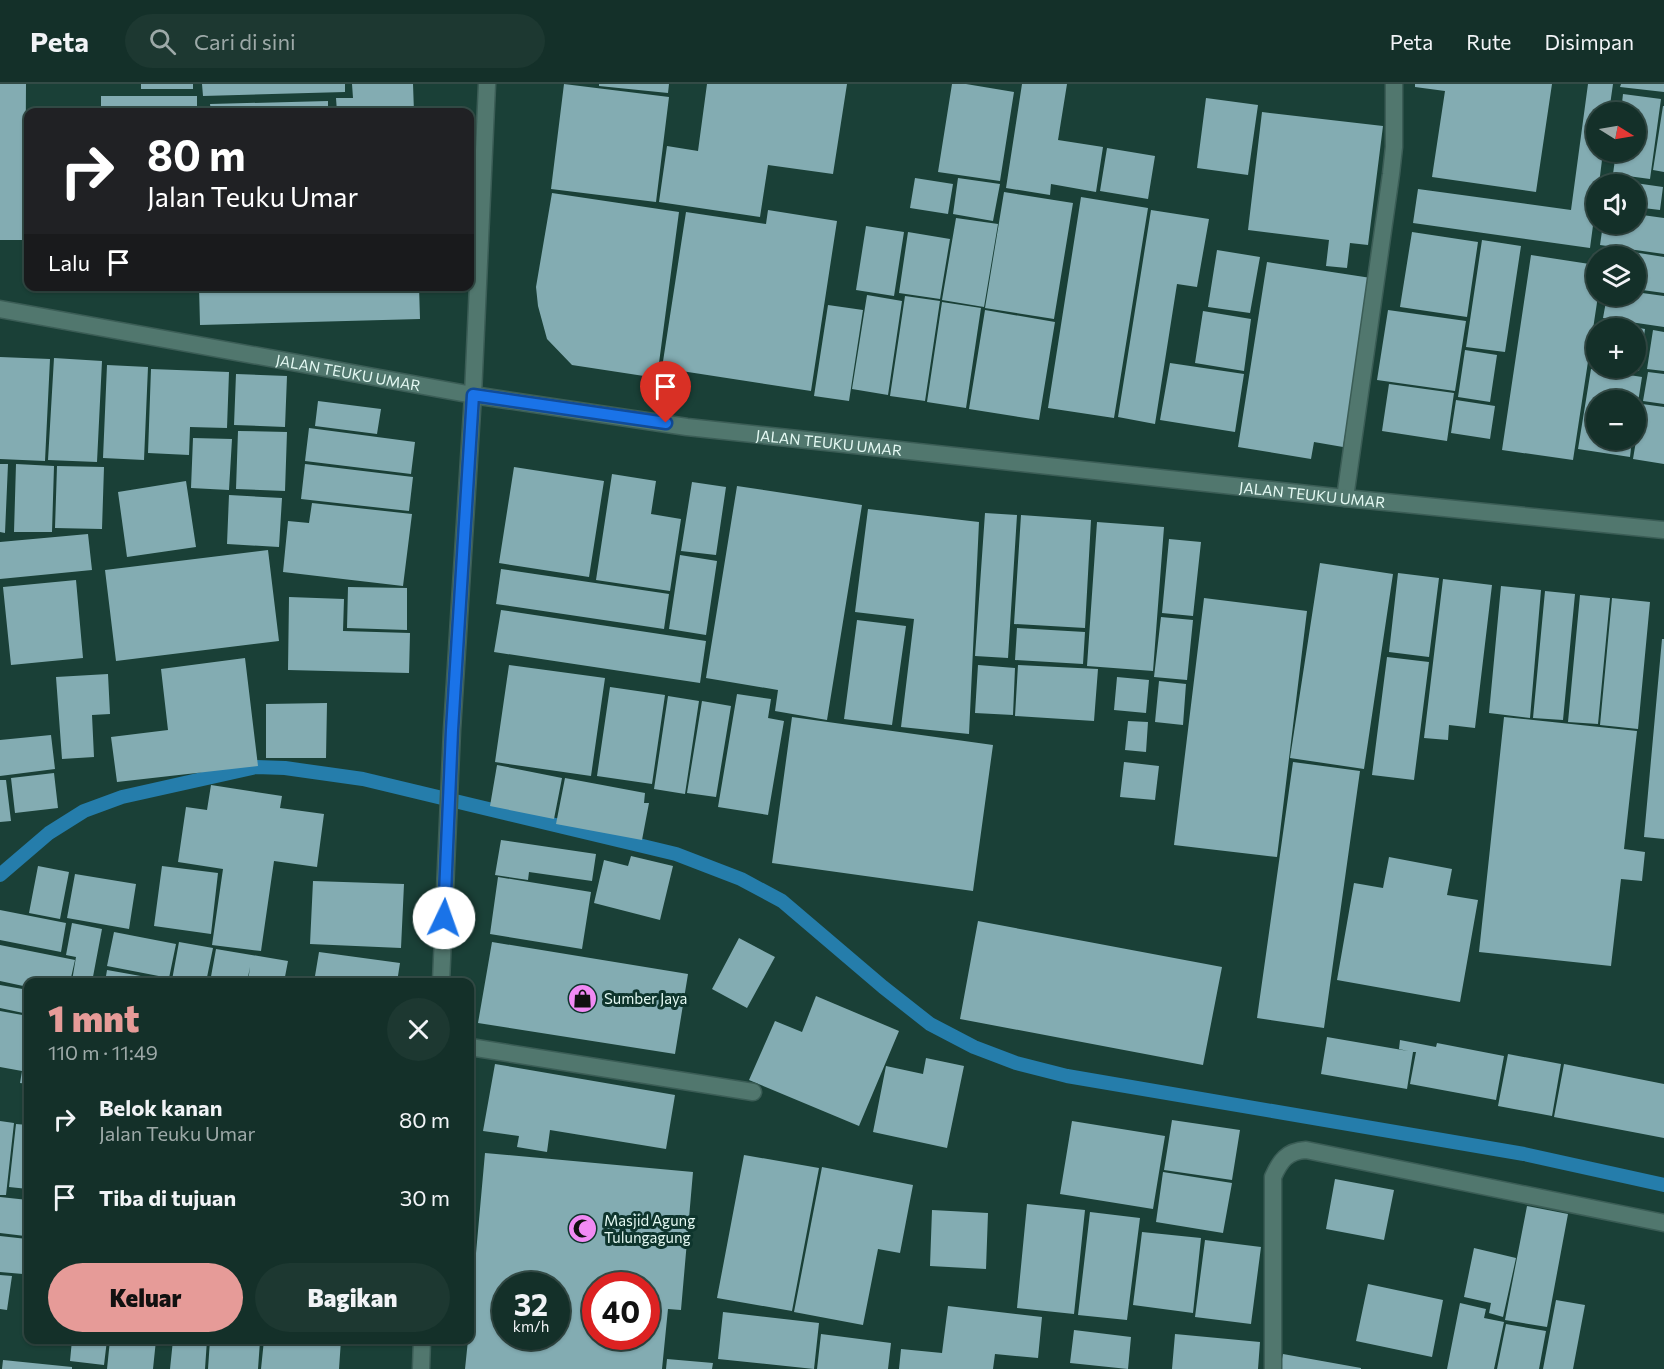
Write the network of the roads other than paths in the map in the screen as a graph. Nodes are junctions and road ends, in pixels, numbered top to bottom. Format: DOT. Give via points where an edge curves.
graph roads {
  1 [pos="487,84"];
  2 [pos="1394,84"];
  3 [pos="0,309"];
  4 [pos="473,395"];
  5 [pos="1345,498"];
  6 [pos="1664,530"];
  7 [pos="441,978"];
  8 [pos="474,1048"];
  9 [pos="753,1092"];
  10 [pos="1664,1223"];
  11 [pos="422,1344"];
  12 [pos="421,1369"];
  13 [pos="1274,1369"];
  1 -- 4 [label="street"];
  2 -- 5 [label="street" via="1394,147"];
  3 -- 4 [label="street, JALAN TEUKU UMAR"];
  4 -- 5 [label="street, JALAN TEUKU UMAR" via="687,427"];
  4 -- 7 [label="street"];
  5 -- 6 [label="street, JALAN TEUKU UMAR"];
  8 -- 9 [label="street"];
  10 -- 13 [label="street" via="1296,1150 1279,1164 1273,1177"];
  11 -- 12 [label="street"];
}
